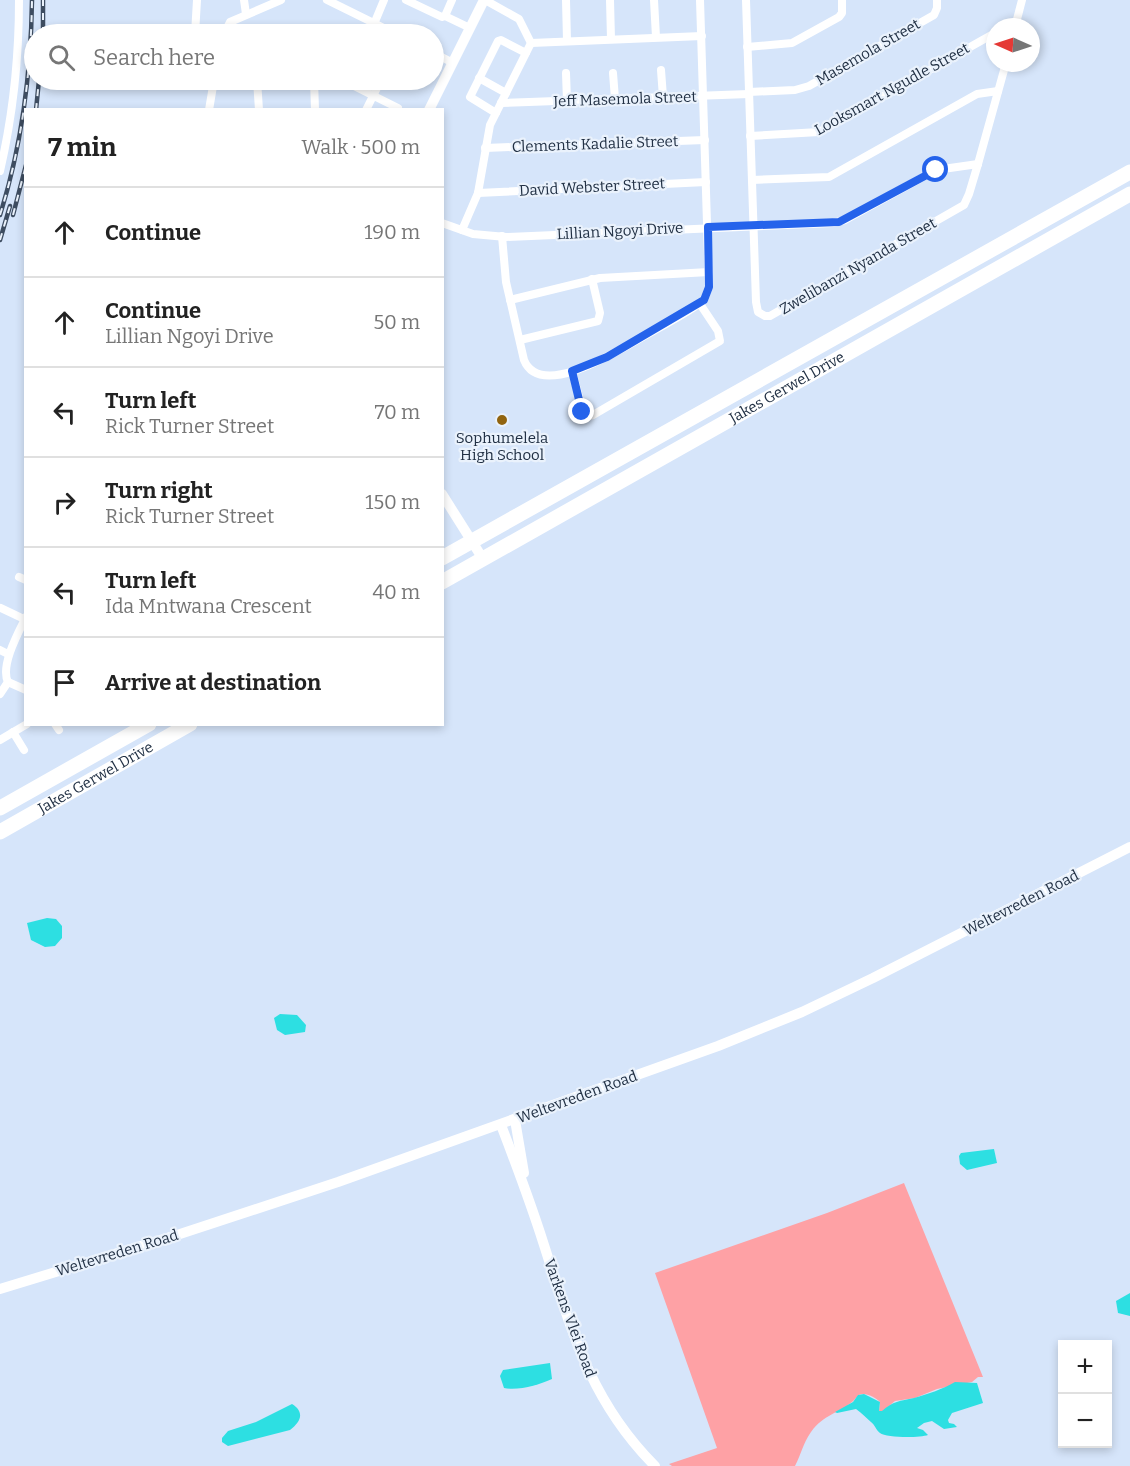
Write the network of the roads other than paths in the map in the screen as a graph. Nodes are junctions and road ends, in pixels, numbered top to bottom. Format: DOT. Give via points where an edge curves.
graph roads {
  1 [pos="19,0"];
  2 [pos="197,0"];
  3 [pos="244,0"];
  4 [pos="281,0"];
  5 [pos="328,0"];
  6 [pos="384,0"];
  7 [pos="406,0"];
  8 [pos="452,0"];
  9 [pos="485,0"];
  10 [pos="566,0"];
  11 [pos="610,0"];
  12 [pos="654,0"];
  13 [pos="700,0"];
  14 [pos="746,0"];
  15 [pos="842,0"];
  16 [pos="938,0"];
  17 [pos="1022,0"];
  18 [pos="246,14"];
  19 [pos="445,16"];
  20 [pos="1018,18"];
  21 [pos="196,24"];
  22 [pos="229,24"];
  23 [pos="374,24"];
  24 [pos="470,28"];
  25 [pos="702,36"];
  26 [pos="656,37"];
  27 [pos="986,38"];
  28 [pos="611,39"];
  29 [pos="567,41"];
  30 [pos="531,43"];
  31 [pos="747,47"];
  32 [pos="526,53"];
  33 [pos="444,58"];
  34 [pos="453,63"];
  35 [pos="661,70"];
  36 [pos="1003,72"];
  37 [pos="566,73"];
  38 [pos="613,73"];
  39 [pos="479,78"];
  40 [pos="444,81"];
  41 [pos="212,90"];
  42 [pos="258,90"];
  43 [pos="314,90"];
  44 [pos="363,90"];
  45 [pos="376,90"];
  46 [pos="439,90"];
  47 [pos="998,91"];
  48 [pos="506,93"];
  49 [pos="749,93"];
  50 [pos="373,95"];
  51 [pos="704,95"];
  52 [pos="663,97"];
  53 [pos="615,99"];
  54 [pos="567,101"];
  55 [pos="501,103"];
  56 [pos="209,108"];
  57 [pos="259,108"];
  58 [pos="315,108"];
  59 [pos="367,108"];
  60 [pos="398,108"];
  61 [pos="430,108"];
  62 [pos="496,113"];
  63 [pos="750,136"];
  64 [pos="705,140"];
  65 [pos="485,148"];
  66 [pos="978,164"];
  67 [pos="0,171"];
  68 [pos="1130,172"];
  69 [pos="752,180"];
  70 [pos="706,182"];
  71 [pos="478,193"];
  72 [pos="1130,194"];
  73 [pos="444,224"];
  74 [pos="754,225"];
  75 [pos="708,227"];
  76 [pos="462,230"];
  77 [pos="502,236"];
  78 [pos="709,272"];
  79 [pos="592,279"];
  80 [pos="510,300"];
  81 [pos="700,304"];
  82 [pos="520,340"];
  83 [pos="572,371"];
  84 [pos="444,497"];
  85 [pos="472,542"];
  86 [pos="444,557"];
  87 [pos="483,559"];
  88 [pos="444,581"];
  89 [pos="1,608"];
  90 [pos="24,618"];
  91 [pos="24,623"];
  92 [pos="21,638"];
  93 [pos="4,652"];
  94 [pos="8,682"];
  95 [pos="24,689"];
  96 [pos="0,694"];
  97 [pos="24,726"];
  98 [pos="145,726"];
  99 [pos="186,726"];
  100 [pos="13,732"];
  101 [pos="0,740"];
  102 [pos="24,750"];
  103 [pos="0,808"];
  104 [pos="0,832"];
  105 [pos="1130,847"];
  106 [pos="515,1120"];
  107 [pos="501,1125"];
  108 [pos="476,1134"];
  109 [pos="513,1155"];
  110 [pos="526,1189"];
  111 [pos="0,1289"];
  112 [pos="655,1466"];
  1 -- 67 [label="street" via="13,101"];
  2 -- 21 [label="street"];
  3 -- 18 [label="street"];
  4 -- 18 [label="street"];
  5 -- 23 [label="street"];
  6 -- 23 [label="street"];
  7 -- 19 [label="street" via="437,16"];
  8 -- 19 [label="street"];
  9 -- 24 [label="street"];
  9 -- 30 [label="street" via="517,17"];
  10 -- 29 [label="street"];
  11 -- 28 [label="street"];
  12 -- 26 [label="street"];
  13 -- 25 [label="street"];
  14 -- 31 [label="street"];
  15 -- 31 [label="street" via="839,17 792,43"];
  16 -- 49 [label="street, Masemola Street" via="934,15 809,86"];
  17 -- 20 [label="street"];
  18 -- 22 [label="street"];
  19 -- 24 [label="street"];
  24 -- 34 [label="street"];
  25 -- 26 [label="street"];
  25 -- 51 [label="street"];
  26 -- 28 [label="street"];
  27 -- 63 [label="street, Looksmart Ngudle Street" via="819,132"];
  28 -- 29 [label="street"];
  29 -- 30 [label="street"];
  30 -- 32 [label="street"];
  31 -- 49 [label="street"];
  32 -- 39 [label="street" via="498,40"];
  32 -- 48 [label="street"];
  33 -- 34 [label="street"];
  34 -- 40 [label="street"];
  35 -- 52 [label="street"];
  36 -- 47 [label="street"];
  37 -- 54 [label="street"];
  38 -- 53 [label="street"];
  39 -- 48 [label="street"];
  39 -- 62 [label="street" via="470,98"];
  41 -- 56 [label="street"];
  42 -- 57 [label="street"];
  43 -- 58 [label="street"];
  44 -- 50 [label="street"];
  45 -- 50 [label="street"];
  46 -- 61 [label="street"];
  47 -- 66 [label="street"];
  47 -- 69 [label="street" via="976,94 829,177"];
  48 -- 55 [label="street"];
  49 -- 51 [label="street, Jeff Masemola Street"];
  49 -- 63 [label="street"];
  50 -- 59 [label="street"];
  50 -- 60 [label="street"];
  51 -- 52 [label="street, Jeff Masemola Street"];
  51 -- 64 [label="street"];
  52 -- 53 [label="street, Jeff Masemola Street"];
  53 -- 54 [label="street, Jeff Masemola Street"];
  54 -- 55 [label="street, Jeff Masemola Street"];
  55 -- 62 [label="street"];
  62 -- 65 [label="street"];
  63 -- 69 [label="street"];
  64 -- 65 [label="street, Clements Kadalie Street"];
  64 -- 70 [label="street"];
  65 -- 71 [label="street"];
  66 -- 74 [label="street, Lillian Ngoyi Drive" via="936,170 839,222"];
  66 -- 74 [label="street, Zwelibanzi Nyanda Street" via="961,207 765,316 756,308"];
  68 -- 85 [label="highway, Jakes Gerwel Drive"];
  69 -- 74 [label="street"];
  70 -- 71 [label="street, David Webster Street"];
  70 -- 75 [label="street"];
  71 -- 76 [label="street"];
  72 -- 87 [label="highway, Jakes Gerwel Drive"];
  73 -- 76 [label="street, Lillian Ngoyi Drive"];
  74 -- 75 [label="street, Lillian Ngoyi Drive"];
  75 -- 77 [label="street, Lillian Ngoyi Drive"];
  75 -- 78 [label="street"];
  76 -- 77 [label="street, Lillian Ngoyi Drive"];
  77 -- 80 [label="street"];
  78 -- 79 [label="street"];
  78 -- 81 [label="street" via="709,291"];
  79 -- 80 [label="street"];
  79 -- 82 [label="street" via="598,321"];
  80 -- 82 [label="street"];
  81 -- 83 [label="street" via="607,357"];
  81 -- 83 [label="street" via="720,341 593,415 582,412"];
  82 -- 83 [label="street" via="524,360 532,372 546,375"];
  84 -- 85 [label="street"];
  85 -- 86 [label="highway, Jakes Gerwel Drive"];
  85 -- 87 [label="street"];
  87 -- 88 [label="highway, Jakes Gerwel Drive"];
  89 -- 90 [label="street"];
  91 -- 92 [label="street"];
  92 -- 93 [label="street"];
  93 -- 94 [label="street" via="3,670"];
  94 -- 95 [label="street"];
  94 -- 96 [label="street"];
  97 -- 100 [label="street"];
  98 -- 103 [label="highway, Jakes Gerwel Drive"];
  99 -- 104 [label="highway, Jakes Gerwel Drive"];
  100 -- 101 [label="street"];
  100 -- 102 [label="street"];
  105 -- 106 [label="street, Weltevreden Road" via="802,1012"];
  106 -- 107 [label="street, Weltevreden Road"];
  106 -- 110 [label="street, Varkens Vlei Road"];
  107 -- 108 [label="street, Weltevreden Road"];
  107 -- 109 [label="street, Varkens Vlei Road"];
  108 -- 109 [label="street" via="493,1136"];
  108 -- 111 [label="street, Weltevreden Road" via="191,1230"];
  109 -- 110 [label="street, Varkens Vlei Road"];
  110 -- 112 [label="street, Varkens Vlei Road" via="591,1377 621,1428"];
}
